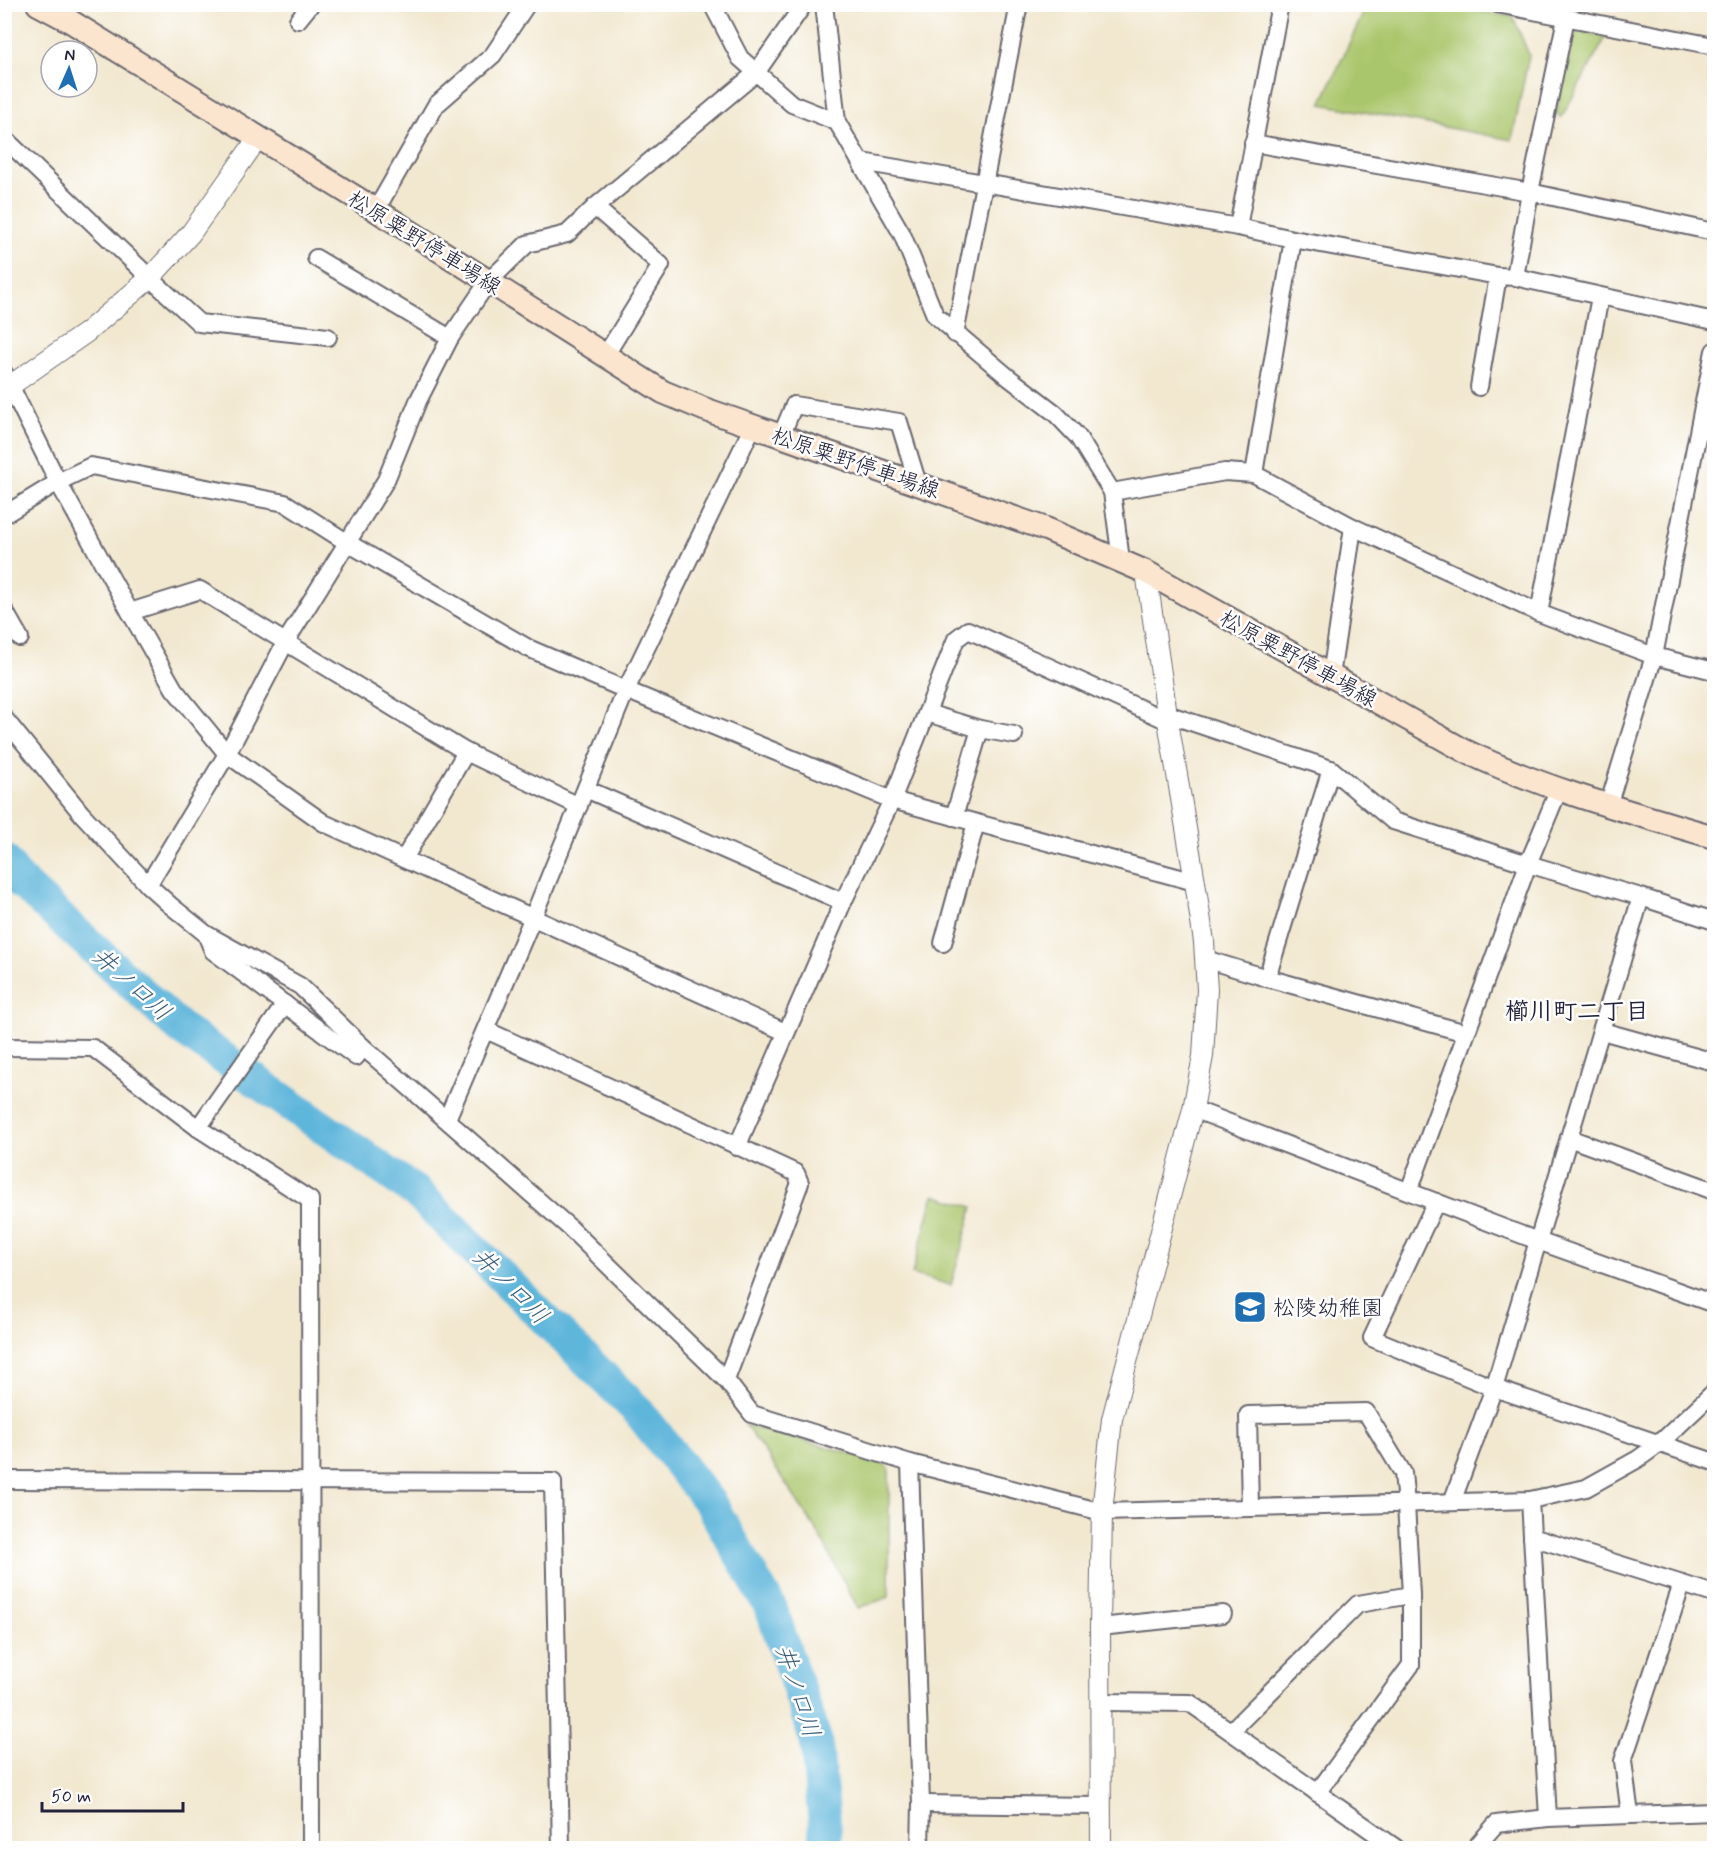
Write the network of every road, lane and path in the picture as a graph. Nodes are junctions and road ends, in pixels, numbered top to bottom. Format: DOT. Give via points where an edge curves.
graph roads {
  1 [pos="38,4"];
  2 [pos="311,4"];
  3 [pos="527,4"];
  4 [pos="712,4"];
  5 [pos="804,4"];
  6 [pos="824,4"];
  7 [pos="1019,4"];
  8 [pos="1280,4"];
  9 [pos="1497,4"];
  10 [pos="1558,12"];
  11 [pos="298,20"];
  12 [pos="1714,46"];
  13 [pos="756,73"];
  14 [pos="837,122"];
  15 [pos="4,138"];
  16 [pos="258,138"];
  17 [pos="1253,142"];
  18 [pos="862,162"];
  19 [pos="984,182"];
  20 [pos="1530,192"];
  21 [pos="595,207"];
  22 [pos="376,210"];
  23 [pos="1238,227"];
  24 [pos="1714,232"];
  25 [pos="1293,239"];
  26 [pos="316,258"];
  27 [pos="1507,277"];
  28 [pos="150,278"];
  29 [pos="488,282"];
  30 [pos="1600,297"];
  31 [pos="1714,321"];
  32 [pos="955,334"];
  33 [pos="328,337"];
  34 [pos="450,338"];
  35 [pos="1714,351"];
  36 [pos="605,356"];
  37 [pos="7,383"];
  38 [pos="1479,387"];
  39 [pos="753,426"];
  40 [pos="781,436"];
  41 [pos="1254,474"];
  42 [pos="58,482"];
  43 [pos="918,484"];
  44 [pos="1112,492"];
  45 [pos="4,515"];
  46 [pos="1353,527"];
  47 [pos="348,543"];
  48 [pos="1120,560"];
  49 [pos="1146,572"];
  50 [pos="4,610"];
  51 [pos="130,612"];
  52 [pos="1539,613"];
  53 [pos="20,638"];
  54 [pos="285,643"];
  55 [pos="1654,656"];
  56 [pos="1714,671"];
  57 [pos="1331,676"];
  58 [pos="626,690"];
  59 [pos="927,713"];
  60 [pos="4,718"];
  61 [pos="1167,718"];
  62 [pos="980,729"];
  63 [pos="1014,735"];
  64 [pos="466,752"];
  65 [pos="227,754"];
  66 [pos="1331,769"];
  67 [pos="586,789"];
  68 [pos="1560,789"];
  69 [pos="892,800"];
  70 [pos="579,806"];
  71 [pos="1608,806"];
  72 [pos="954,818"];
  73 [pos="976,823"];
  74 [pos="1714,837"];
  75 [pos="404,860"];
  76 [pos="1528,864"];
  77 [pos="1195,882"];
  78 [pos="148,885"];
  79 [pos="1641,897"];
  80 [pos="843,902"];
  81 [pos="533,917"];
  82 [pos="1714,921"];
  83 [pos="206,934"];
  84 [pos="943,943"];
  85 [pos="1205,959"];
  86 [pos="1267,978"];
  87 [pos="281,1010"];
  88 [pos="486,1030"];
  89 [pos="1602,1030"];
  90 [pos="785,1032"];
  91 [pos="1466,1033"];
  92 [pos="4,1047"];
  93 [pos="363,1047"];
  94 [pos="1714,1062"];
  95 [pos="1193,1109"];
  96 [pos="447,1119"];
  97 [pos="198,1128"];
  98 [pos="1569,1138"];
  99 [pos="737,1147"];
  100 [pos="1408,1191"];
  101 [pos="1714,1191"];
  102 [pos="1436,1202"];
  103 [pos="1538,1240"];
  104 [pos="1714,1304"];
  105 [pos="726,1380"];
  106 [pos="1494,1388"];
  107 [pos="1714,1392"];
  108 [pos="1660,1443"];
  109 [pos="1714,1462"];
  110 [pos="910,1463"];
  111 [pos="4,1480"];
  112 [pos="309,1481"];
  113 [pos="1530,1500"];
  114 [pos="1452,1502"];
  115 [pos="1406,1504"];
  116 [pos="1250,1508"];
  117 [pos="1102,1512"];
  118 [pos="1532,1537"];
  119 [pos="1682,1584"];
  120 [pos="1714,1594"];
  121 [pos="1411,1595"];
  122 [pos="1223,1614"];
  123 [pos="1100,1627"];
  124 [pos="1100,1702"];
  125 [pos="1231,1731"];
  126 [pos="1317,1793"];
  127 [pos="921,1804"];
  128 [pos="1101,1806"];
  129 [pos="1714,1812"];
  130 [pos="1630,1815"];
  131 [pos="1548,1818"];
  132 [pos="311,1848"];
  133 [pos="561,1848"];
  134 [pos="920,1848"];
  135 [pos="1101,1848"];
  136 [pos="1396,1848"];
  137 [pos="1475,1848"];
  1 -- 16 [label="main road, 松原粟野停車場線"];
  2 -- 11 [label="street"];
  3 -- 22 [label="street" via="493,55 436,105"];
  4 -- 13 [label="street" via="740,58"];
  5 -- 13 [label="street"];
  6 -- 14 [label="street"];
  7 -- 19 [label="street"];
  8 -- 17 [label="street"];
  9 -- 10 [label="street"];
  10 -- 12 [label="street"];
  10 -- 20 [label="street"];
  13 -- 14 [label="street" via="792,104"];
  13 -- 21 [label="street"];
  14 -- 18 [label="street"];
  15 -- 28 [label="street"];
  16 -- 22 [label="main road, 松原粟野停車場線"];
  16 -- 28 [label="street" via="190,233"];
  17 -- 20 [label="street"];
  17 -- 23 [label="street"];
  18 -- 19 [label="street"];
  18 -- 32 [label="street" via="902,234 935,315"];
  19 -- 23 [label="street"];
  19 -- 32 [label="street"];
  20 -- 24 [label="street"];
  20 -- 27 [label="street"];
  21 -- 29 [label="street" via="567,234 527,244"];
  21 -- 36 [label="street" via="661,265"];
  22 -- 29 [label="main road, 松原粟野停車場線"];
  23 -- 25 [label="street"];
  25 -- 27 [label="street"];
  25 -- 41 [label="street"];
  26 -- 34 [label="street"];
  27 -- 30 [label="street"];
  27 -- 38 [label="street"];
  28 -- 33 [label="street" via="199,323"];
  28 -- 37 [label="street" via="87,332"];
  29 -- 34 [label="street"];
  29 -- 36 [label="main road, 松原粟野停車場線"];
  30 -- 31 [label="street"];
  30 -- 52 [label="street"];
  32 -- 44 [label="street" via="1055,413 1078,438"];
  34 -- 47 [label="street" via="418,401 386,480"];
  35 -- 55 [label="street"];
  36 -- 39 [label="main road, 松原粟野停車場線" via="663,392"];
  37 -- 42 [label="street"];
  39 -- 40 [label="main road, 松原粟野停車場線"];
  39 -- 58 [label="street"];
  40 -- 43 [label="main road, 松原粟野停車場線"];
  40 -- 43 [label="street" via="794,405 899,422"];
  41 -- 44 [label="street" via="1225,472"];
  41 -- 46 [label="street"];
  42 -- 45 [label="street"];
  42 -- 47 [label="street" via="91,466 285,503"];
  42 -- 51 [label="street"];
  43 -- 48 [label="main road, 松原粟野停車場線"];
  44 -- 48 [label="street"];
  46 -- 52 [label="street"];
  46 -- 57 [label="street"];
  47 -- 54 [label="street"];
  47 -- 58 [label="street" via="528,648"];
  48 -- 49 [label="main road, 松原粟野停車場線"];
  49 -- 57 [label="main road, 松原粟野停車場線"];
  49 -- 61 [label="street"];
  50 -- 53 [label="street"];
  51 -- 54 [label="street" via="200,590"];
  51 -- 65 [label="street" via="174,689"];
  52 -- 55 [label="street"];
  54 -- 64 [label="street"];
  54 -- 65 [label="street"];
  55 -- 56 [label="street"];
  55 -- 71 [label="street"];
  57 -- 68 [label="main road, 松原粟野停車場線" via="1465,751"];
  58 -- 67 [label="street"];
  58 -- 69 [label="street"];
  59 -- 61 [label="street" via="956,639 968,630"];
  59 -- 62 [label="street"];
  59 -- 69 [label="street"];
  60 -- 78 [label="street" via="81,813"];
  61 -- 66 [label="street"];
  61 -- 77 [label="street"];
  62 -- 63 [label="street"];
  62 -- 72 [label="street"];
  64 -- 70 [label="street"];
  64 -- 75 [label="street"];
  65 -- 75 [label="street" via="324,824"];
  65 -- 78 [label="street"];
  66 -- 76 [label="street" via="1393,821"];
  66 -- 86 [label="street"];
  67 -- 70 [label="street"];
  67 -- 80 [label="street"];
  68 -- 71 [label="main road, 松原粟野停車場線"];
  68 -- 76 [label="street"];
  69 -- 72 [label="street"];
  69 -- 80 [label="street"];
  70 -- 81 [label="street"];
  71 -- 74 [label="main road, 松原粟野停車場線"];
  72 -- 73 [label="street"];
  73 -- 77 [label="street"];
  73 -- 84 [label="street"];
  75 -- 81 [label="street"];
  76 -- 79 [label="street"];
  76 -- 91 [label="street"];
  77 -- 85 [label="street"];
  78 -- 83 [label="street"];
  79 -- 82 [label="street"];
  79 -- 89 [label="street"];
  80 -- 90 [label="street"];
  81 -- 88 [label="street"];
  81 -- 90 [label="street"];
  83 -- 87 [label="street" via="213,951"];
  83 -- 93 [label="street" via="300,986"];
  85 -- 86 [label="street"];
  85 -- 95 [label="street" via="1203,1056"];
  86 -- 91 [label="street"];
  87 -- 93 [label="street" via="356,1057"];
  87 -- 97 [label="street"];
  88 -- 96 [label="street"];
  88 -- 99 [label="street"];
  89 -- 94 [label="street"];
  89 -- 98 [label="street"];
  90 -- 99 [label="street"];
  91 -- 100 [label="street"];
  92 -- 97 [label="street" via="93,1048"];
  93 -- 96 [label="street"];
  95 -- 100 [label="street"];
  95 -- 117 [label="street" via="1112,1419"];
  96 -- 105 [label="street" via="570,1228"];
  97 -- 112 [label="street" via="310,1200"];
  98 -- 101 [label="street"];
  98 -- 103 [label="street"];
  99 -- 105 [label="street" via="796,1173 800,1183"];
  100 -- 102 [label="street"];
  102 -- 103 [label="street"];
  102 -- 106 [label="street" via="1372,1338"];
  103 -- 104 [label="street"];
  103 -- 106 [label="street"];
  105 -- 110 [label="street" via="752,1414"];
  106 -- 108 [label="street"];
  106 -- 114 [label="street"];
  107 -- 108 [label="street"];
  108 -- 109 [label="street"];
  108 -- 113 [label="street" via="1586,1488"];
  110 -- 117 [label="street"];
  110 -- 127 [label="street"];
  111 -- 112 [label="street"];
  112 -- 132 [label="street"];
  112 -- 133 [label="street" via="553,1482"];
  113 -- 114 [label="street"];
  113 -- 118 [label="street"];
  114 -- 115 [label="street"];
  115 -- 116 [label="street"];
  115 -- 116 [label="street" via="1403,1473 1366,1412 1248,1415"];
  115 -- 121 [label="street"];
  116 -- 117 [label="street"];
  117 -- 123 [label="street"];
  118 -- 119 [label="street"];
  118 -- 131 [label="street"];
  119 -- 120 [label="street"];
  119 -- 130 [label="street" via="1623,1761"];
  121 -- 125 [label="street" via="1358,1604"];
  121 -- 126 [label="street" via="1411,1665"];
  122 -- 123 [label="street"];
  123 -- 124 [label="street"];
  124 -- 125 [label="street" via="1190,1703"];
  124 -- 128 [label="street"];
  125 -- 126 [label="street"];
  126 -- 136 [label="street"];
  127 -- 128 [label="street"];
  127 -- 134 [label="street"];
  128 -- 135 [label="street"];
  129 -- 130 [label="street"];
  130 -- 131 [label="street"];
  131 -- 137 [label="street" via="1496,1824"];
}
